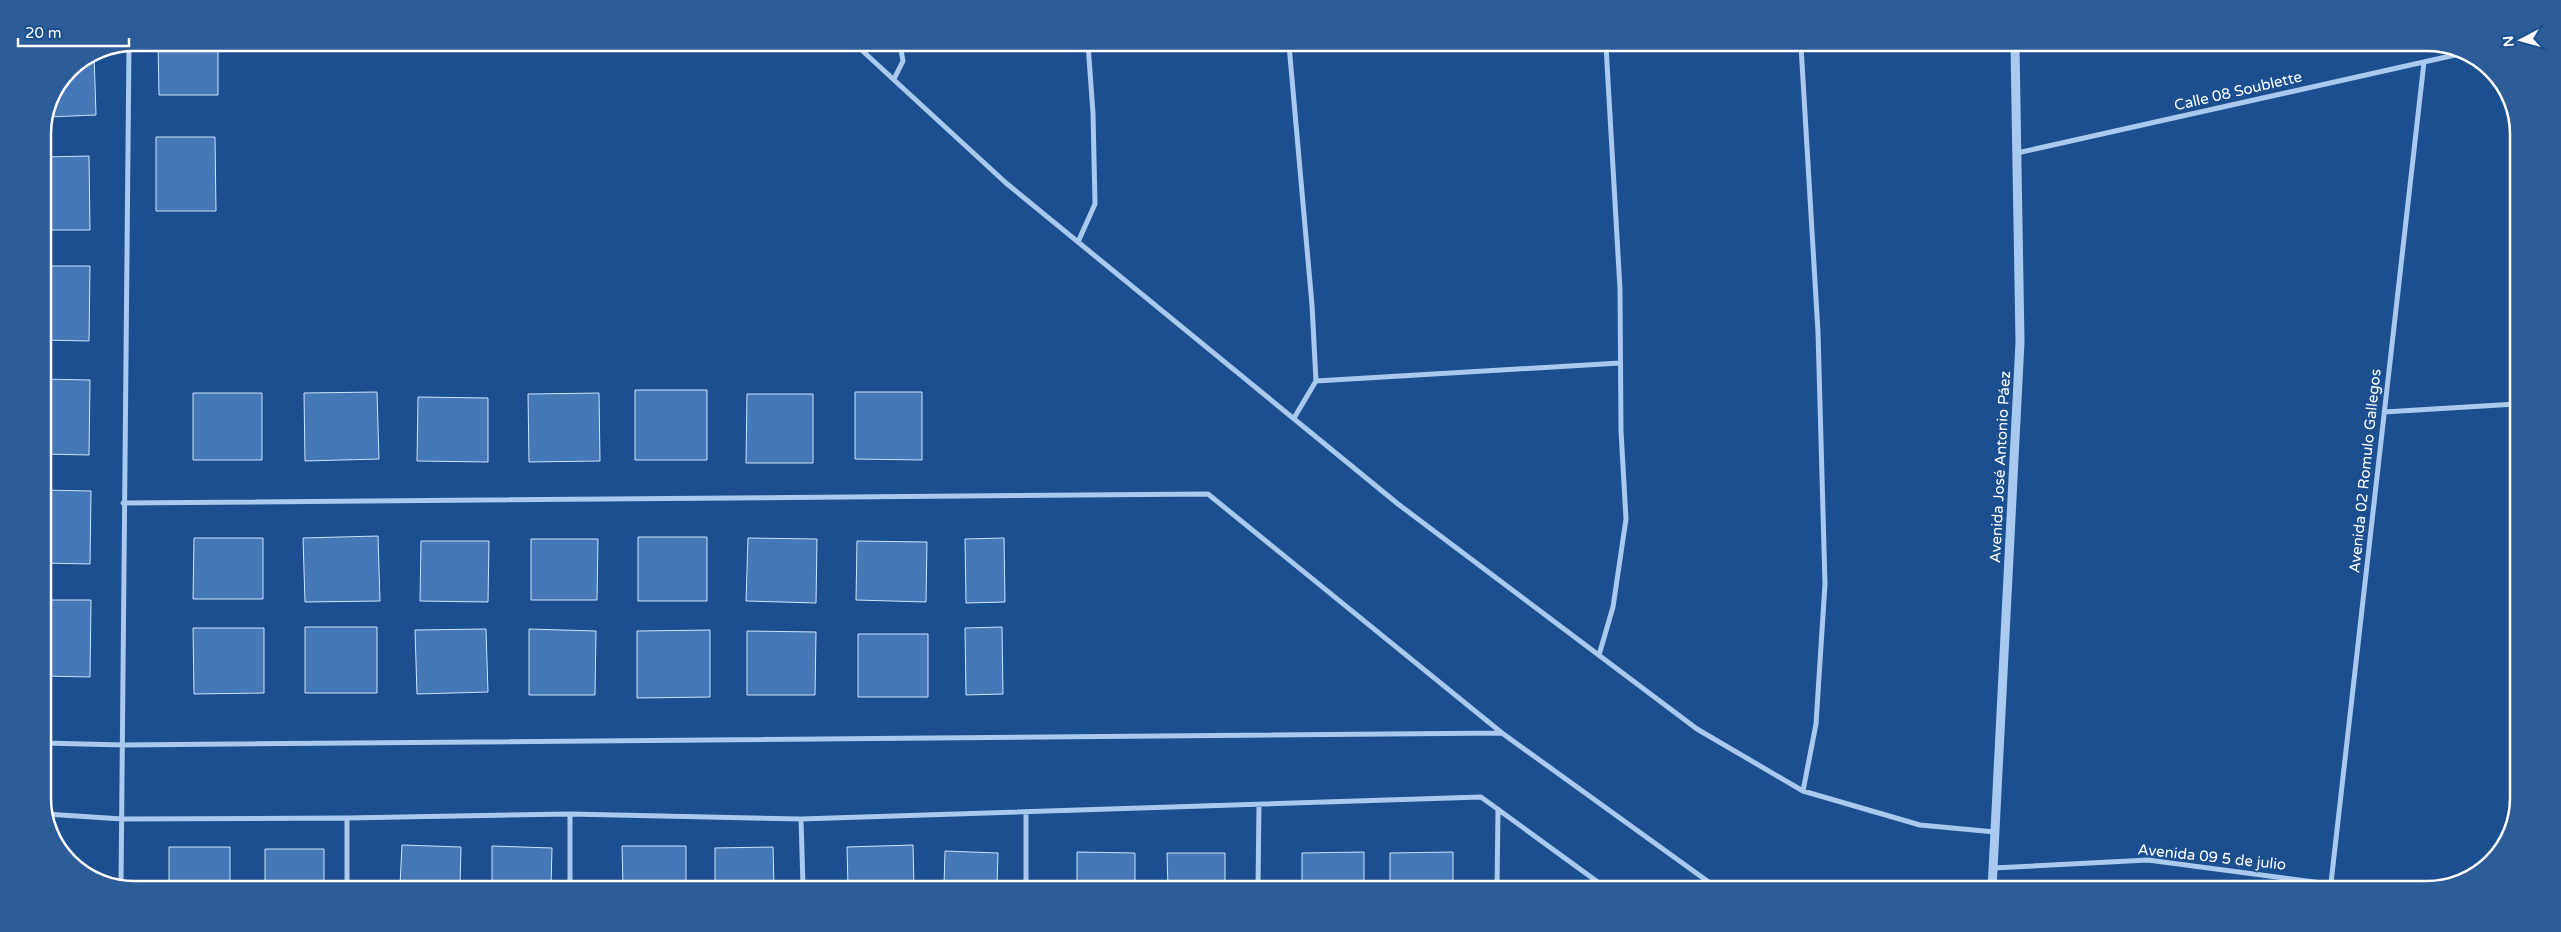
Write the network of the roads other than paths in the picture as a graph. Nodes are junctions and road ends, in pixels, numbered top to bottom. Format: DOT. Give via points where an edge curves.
graph roads {
  1 [pos="863,51"];
  2 [pos="901,51"];
  3 [pos="1088,51"];
  4 [pos="1290,51"];
  5 [pos="1606,51"];
  6 [pos="1801,51"];
  7 [pos="2015,51"];
  8 [pos="129,52"];
  9 [pos="2452,56"];
  10 [pos="2424,62"];
  11 [pos="894,79"];
  12 [pos="2017,153"];
  13 [pos="1078,242"];
  14 [pos="1620,363"];
  15 [pos="1316,381"];
  16 [pos="2510,404"];
  17 [pos="2384,412"];
  18 [pos="1294,418"];
  19 [pos="124,503"];
  20 [pos="1599,655"];
  21 [pos="1502,733"];
  22 [pos="51,743"];
  23 [pos="124,745"];
  24 [pos="1803,791"];
  25 [pos="1259,805"];
  26 [pos="1498,810"];
  27 [pos="1026,812"];
  28 [pos="53,814"];
  29 [pos="570,814"];
  30 [pos="122,818"];
  31 [pos="347,818"];
  32 [pos="801,819"];
  33 [pos="1995,832"];
  34 [pos="1993,868"];
  35 [pos="121,879"];
  36 [pos="347,881"];
  37 [pos="570,881"];
  38 [pos="803,881"];
  39 [pos="1026,881"];
  40 [pos="1258,881"];
  41 [pos="1497,881"];
  42 [pos="1596,881"];
  43 [pos="1707,881"];
  44 [pos="1992,881"];
  45 [pos="2315,881"];
  46 [pos="2331,881"];
  1 -- 11 [label="street"];
  2 -- 11 [label="street" via="903,60"];
  3 -- 13 [label="street" via="1095,204"];
  4 -- 15 [label="street"];
  5 -- 14 [label="street" via="1620,290"];
  6 -- 24 [label="street" via="1818,332 1825,584 1816,724"];
  7 -- 12 [label="street, Avenida José Antonio Páez"];
  8 -- 19 [label="street"];
  9 -- 10 [label="street, Calle 08 Soublette"];
  10 -- 12 [label="street, Calle 08 Soublette"];
  10 -- 17 [label="street, Avenida 02 Romulo Gallegos"];
  11 -- 13 [label="street" via="1006,183"];
  12 -- 33 [label="street, Avenida José Antonio Páez" via="2020,342"];
  13 -- 18 [label="street"];
  14 -- 15 [label="street"];
  14 -- 20 [label="street" via="1626,519 1613,607"];
  15 -- 18 [label="street"];
  16 -- 17 [label="street"];
  17 -- 46 [label="street, Avenida 02 Romulo Gallegos"];
  18 -- 20 [label="street" via="1398,504"];
  19 -- 21 [label="street" via="1208,494"];
  19 -- 23 [label="street"];
  20 -- 24 [label="street" via="1697,729"];
  21 -- 23 [label="street"];
  21 -- 43 [label="street"];
  22 -- 23 [label="street"];
  23 -- 30 [label="street"];
  24 -- 33 [label="street" via="1920,825"];
  25 -- 26 [label="street" via="1481,797"];
  25 -- 27 [label="street"];
  25 -- 40 [label="street"];
  26 -- 41 [label="street"];
  26 -- 42 [label="street"];
  27 -- 32 [label="street"];
  27 -- 39 [label="street"];
  28 -- 30 [label="street"];
  29 -- 31 [label="street"];
  29 -- 32 [label="street"];
  29 -- 37 [label="street"];
  30 -- 31 [label="street"];
  30 -- 35 [label="street"];
  31 -- 36 [label="street"];
  32 -- 38 [label="street"];
  33 -- 34 [label="street, Avenida José Antonio Páez"];
  34 -- 44 [label="street, Avenida José Antonio Páez"];
  34 -- 45 [label="street, Avenida 09 5 de julio" via="2148,860"];
}
